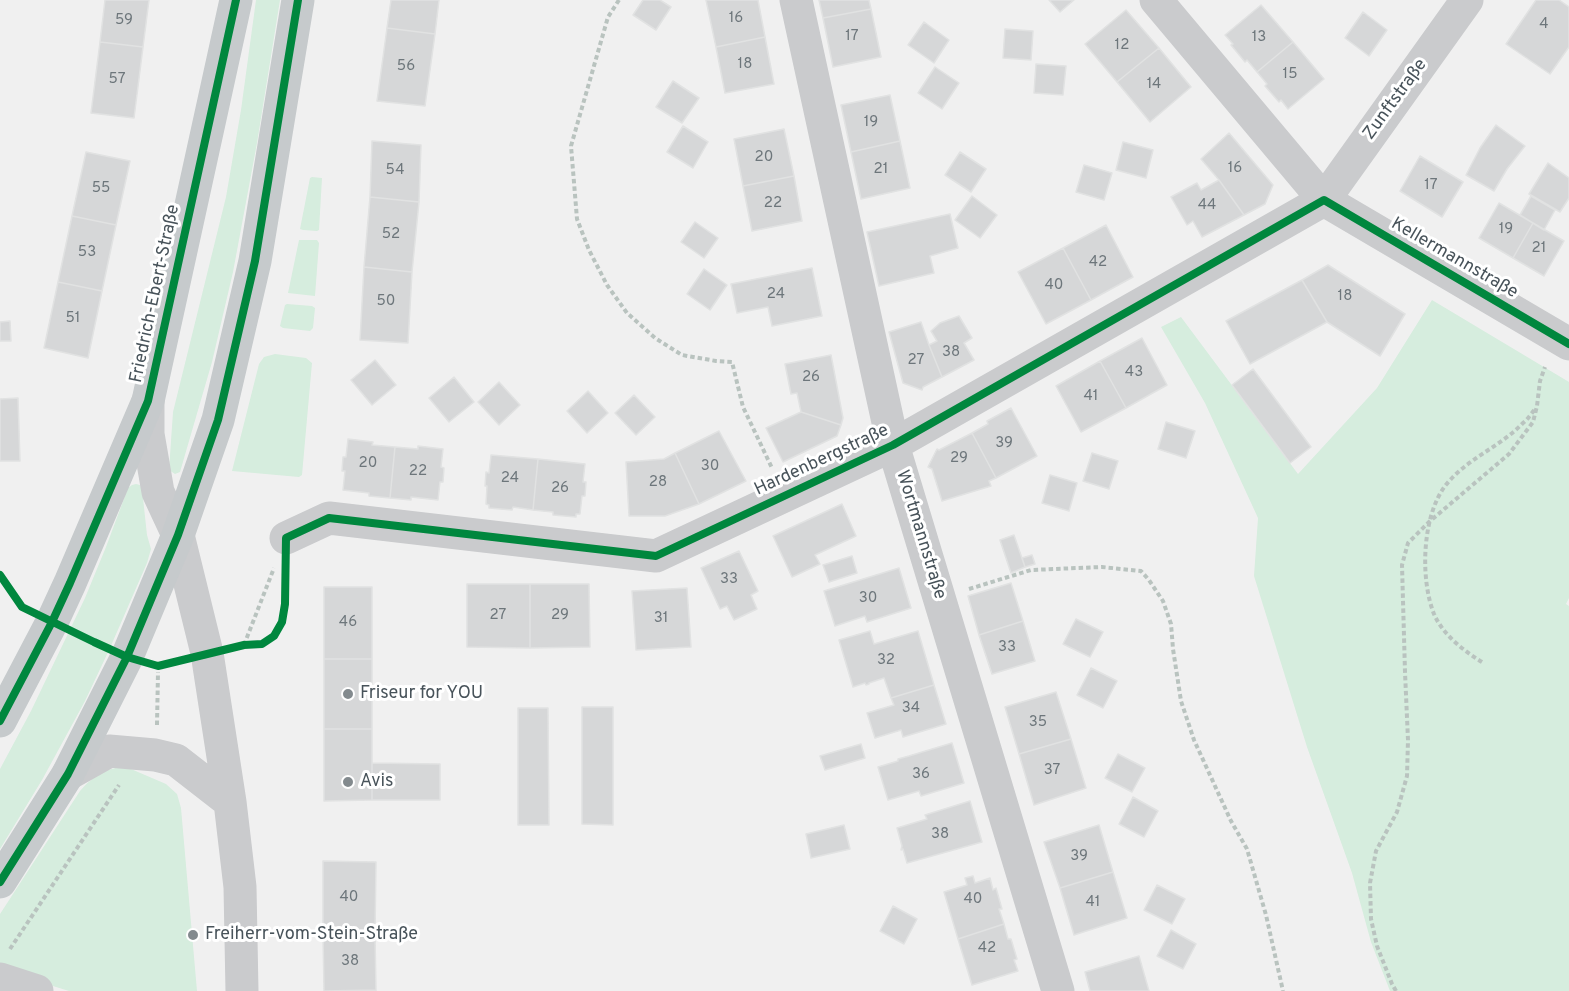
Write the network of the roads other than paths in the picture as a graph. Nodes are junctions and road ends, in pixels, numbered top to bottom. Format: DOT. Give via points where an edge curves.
graph roads {
  1 [pos="236,0"];
  2 [pos="298,0"];
  3 [pos="796,0"];
  4 [pos="1156,0"];
  5 [pos="1467,0"];
  6 [pos="1324,200"];
  7 [pos="1563,340"];
  8 [pos="148,401"];
  9 [pos="893,445"];
  10 [pos="178,535"];
  11 [pos="286,538"];
  12 [pos="0,721"];
  13 [pos="68,774"];
  14 [pos="230,802"];
  15 [pos="0,882"];
  16 [pos="3,967"];
  17 [pos="37,991"];
  18 [pos="242,991"];
  19 [pos="1058,991"];
  1 -- 8 [label="main road, Friedrich-Ebert-Straße"];
  2 -- 10 [label="main road" via="255,261 218,420"];
  3 -- 9 [label="street, Wortmannstraße"];
  4 -- 6 [label="street, Kellermannstraße"];
  5 -- 6 [label="street, Zunftstraße"];
  6 -- 7 [label="street, Kellermannstraße"];
  6 -- 9 [label="street, Hardenbergstraße"];
  8 -- 10 [label="street, Friedrich-Ebert-Straße" via="148,434 158,492"];
  8 -- 12 [label="main road, Friedrich-Ebert-Straße" via="52,622"];
  9 -- 11 [label="street, Hardenbergstraße" via="656,556 329,518"];
  9 -- 19 [label="street, Wortmannstraße"];
  10 -- 13 [label="main road" via="127,657"];
  10 -- 14 [label="street, Friedrich-Ebert-Straße" via="207,653"];
  13 -- 14 [label="street" via="109,751 155,755 176,760"];
  13 -- 15 [label="main road"];
  14 -- 18 [label="street, Friedrich-Ebert-Straße" via="240,887"];
  16 -- 17 [label="street"];
}
